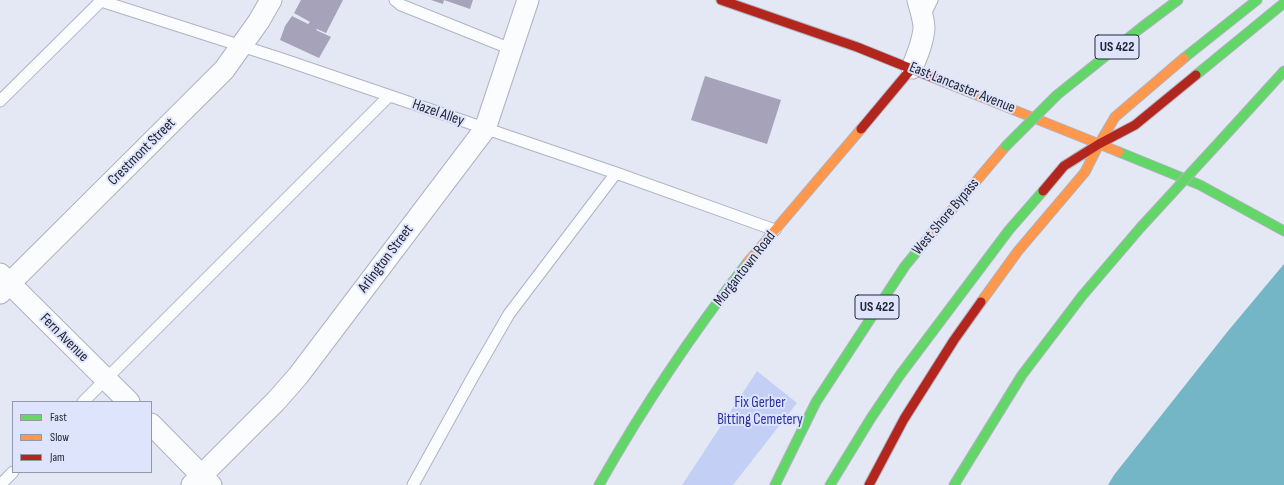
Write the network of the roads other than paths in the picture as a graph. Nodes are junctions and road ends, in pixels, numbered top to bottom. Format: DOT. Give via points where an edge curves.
graph roads {
  1 [pos="271,0"];
  2 [pos="395,0"];
  3 [pos="528,0"];
  4 [pos="721,0"];
  5 [pos="932,0"];
  6 [pos="1178,0"];
  7 [pos="1257,0"];
  8 [pos="100,1"];
  9 [pos="1284,3"];
  10 [pos="921,9"];
  11 [pos="241,47"];
  12 [pos="511,49"];
  13 [pos="912,68"];
  14 [pos="1284,71"];
  15 [pos="389,96"];
  16 [pos="0,101"];
  17 [pos="484,128"];
  18 [pos="1099,144"];
  19 [pos="616,173"];
  20 [pos="775,230"];
  21 [pos="1284,231"];
  22 [pos="3,283"];
  23 [pos="106,379"];
  24 [pos="84,401"];
  25 [pos="127,401"];
  26 [pos="152,425"];
  27 [pos="12,473"];
  28 [pos="202,482"];
  29 [pos="0,485"];
  30 [pos="413,485"];
  31 [pos="599,485"];
  32 [pos="775,485"];
  33 [pos="830,485"];
  34 [pos="869,485"];
  35 [pos="954,485"];
  1 -- 11 [label="street, Crestmont Street"];
  2 -- 12 [label="lane" via="401,5"];
  3 -- 12 [label="street, Arlington Street"];
  4 -- 13 [label="main road, East Lancaster Avenue"];
  5 -- 10 [label="lane"];
  6 -- 32 [label="main road, West Shore Bypass / US 422, bridge" via="1057,94 1006,146 942,220 864,326 816,402"];
  7 -- 18 [label="main road" via="1114,117"];
  8 -- 11 [label="lane, Hazel Alley"];
  8 -- 16 [label="lane"];
  9 -- 18 [label="main road" via="1135,125"];
  10 -- 13 [label="street" via="924,28"];
  11 -- 15 [label="lane, Hazel Alley"];
  11 -- 22 [label="street, Crestmont Street" via="224,70"];
  12 -- 17 [label="street, Arlington Street"];
  13 -- 18 [label="main road, East Lancaster Avenue"];
  13 -- 20 [label="main road, Morgantown Road"];
  14 -- 35 [label="main road, bridge" via="1141,227 1082,296 1022,375"];
  15 -- 17 [label="lane, Hazel Alley"];
  15 -- 23 [label="lane"];
  17 -- 19 [label="lane, Hazel Alley"];
  17 -- 28 [label="street, Arlington Street" via="298,376"];
  18 -- 21 [label="main road, East Lancaster Avenue" via="1200,186"];
  18 -- 33 [label="main road" via="1064,166 1009,230 900,375"];
  18 -- 34 [label="main road" via="1085,172 1018,252 954,340 904,419"];
  19 -- 20 [label="lane, Hazel Alley"];
  19 -- 30 [label="lane" via="509,314"];
  20 -- 31 [label="main road, Morgantown Road" via="692,338"];
  22 -- 23 [label="street, Fern Avenue"];
  23 -- 24 [label="lane"];
  23 -- 25 [label="street, Fern Avenue"];
  26 -- 28 [label="street"];
  27 -- 29 [label="lane"];
}
